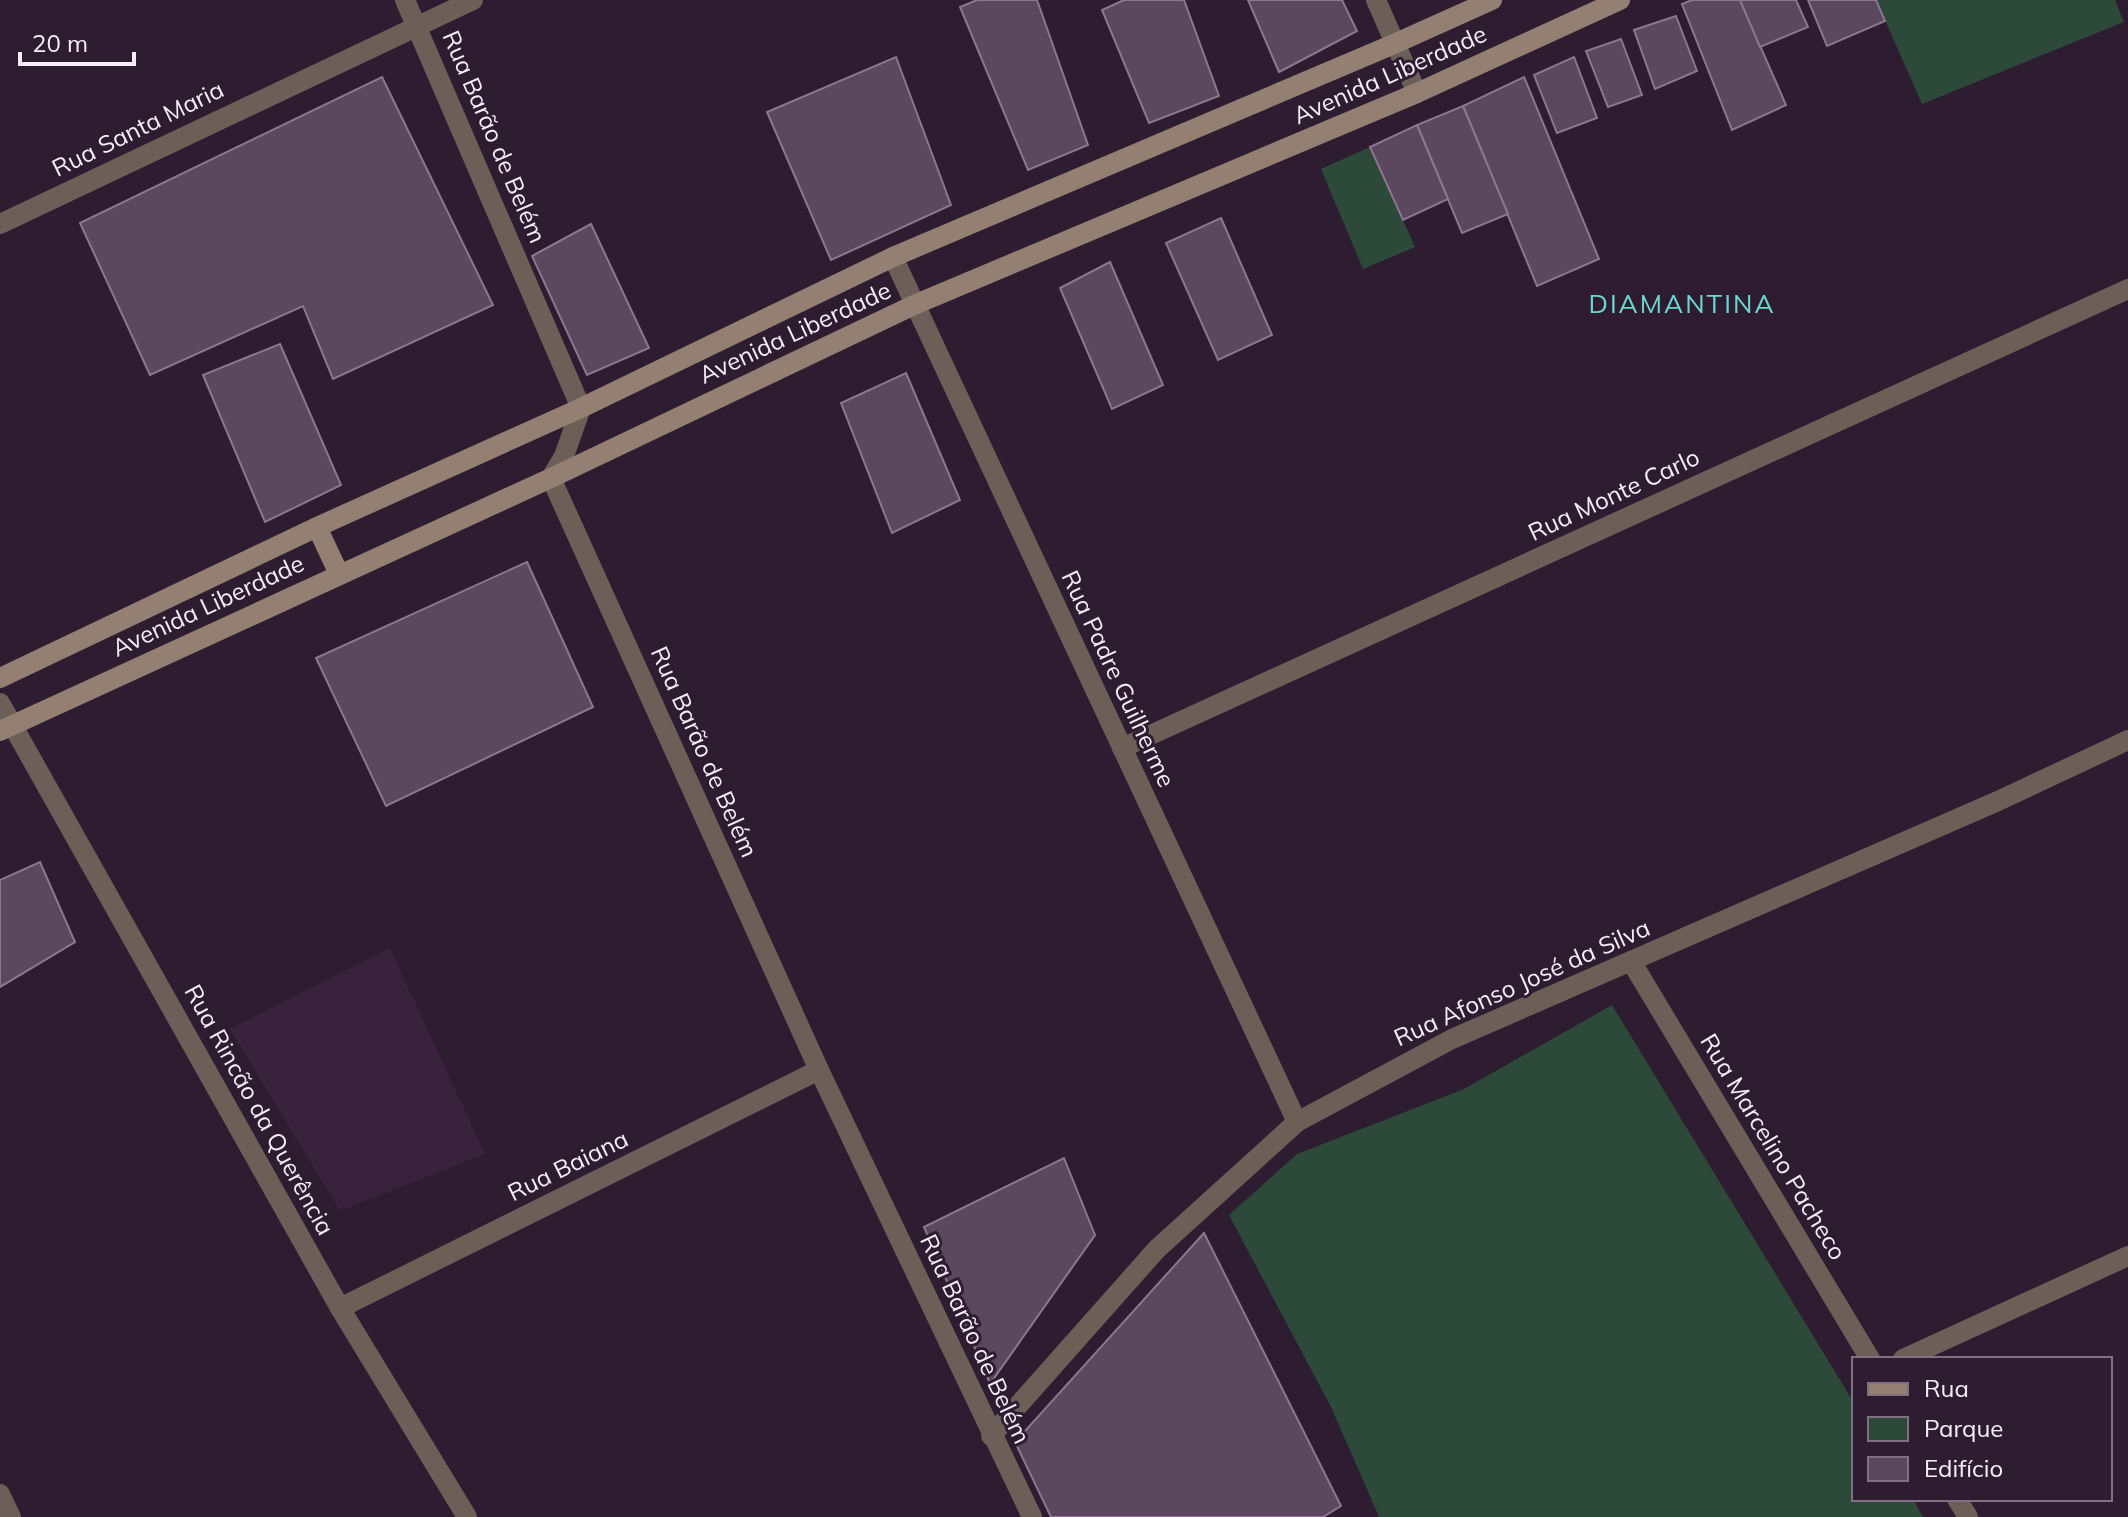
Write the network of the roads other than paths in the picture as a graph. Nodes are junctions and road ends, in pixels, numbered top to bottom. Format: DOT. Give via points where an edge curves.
graph roads {
  1 [pos="405,0"];
  2 [pos="473,0"];
  3 [pos="1376,0"];
  4 [pos="1492,0"];
  5 [pos="1620,0"];
  6 [pos="418,25"];
  7 [pos="1394,44"];
  8 [pos="1417,93"];
  9 [pos="0,224"];
  10 [pos="893,257"];
  11 [pos="2128,289"];
  12 [pos="914,305"];
  13 [pos="581,408"];
  14 [pos="551,478"];
  15 [pos="317,527"];
  16 [pos="339,574"];
  17 [pos="0,678"];
  18 [pos="0,703"];
  19 [pos="6,728"];
  20 [pos="2128,740"];
  21 [pos="1122,748"];
  22 [pos="1631,961"];
  23 [pos="819,1070"];
  24 [pos="1297,1122"];
  25 [pos="2128,1256"];
  26 [pos="340,1308"];
  27 [pos="1869,1357"];
  28 [pos="1907,1357"];
  29 [pos="991,1436"];
  30 [pos="0,1494"];
  31 [pos="11,1517"];
  32 [pos="467,1517"];
  33 [pos="1032,1517"];
  1 -- 6 [label="street, Rua Barão de Belém"];
  2 -- 6 [label="street, Rua Santa Maria"];
  3 -- 7 [label="street"];
  4 -- 7 [label="main road, Avenida Liberdade"];
  5 -- 8 [label="main road, Avenida Liberdade"];
  6 -- 9 [label="street, Rua Santa Maria"];
  6 -- 13 [label="street, Rua Barão de Belém"];
  7 -- 8 [label="street"];
  7 -- 10 [label="main road, Avenida Liberdade"];
  8 -- 12 [label="main road, Avenida Liberdade"];
  10 -- 12 [label="street, Rua Padre Guilherme"];
  10 -- 13 [label="main road, Avenida Liberdade"];
  11 -- 21 [label="street, Rua Monte Carlo"];
  12 -- 14 [label="main road, Avenida Liberdade"];
  12 -- 21 [label="street, Rua Padre Guilherme"];
  13 -- 14 [label="street"];
  13 -- 15 [label="main road, Avenida Liberdade"];
  14 -- 16 [label="main road, Avenida Liberdade"];
  14 -- 23 [label="street, Rua Barão de Belém"];
  15 -- 16 [label="main road"];
  15 -- 17 [label="main road, Avenida Liberdade"];
  16 -- 19 [label="main road, Avenida Liberdade"];
  18 -- 19 [label="street, Rua Rincão da Querência"];
  19 -- 26 [label="street, Rua Rincão da Querência"];
  20 -- 22 [label="street, Rua Afonso José da Silva"];
  21 -- 24 [label="street, Rua Padre Guilherme"];
  22 -- 24 [label="street, Rua Afonso José da Silva" via="1452,1039"];
  22 -- 27 [label="street, Rua Marcelino Pacheco"];
  23 -- 26 [label="street, Rua Baiana"];
  23 -- 29 [label="street, Rua Barão de Belém"];
  24 -- 29 [label="street, Rua Afonso José da Silva" via="1157,1249"];
  25 -- 28 [label="street"];
  26 -- 32 [label="street, Rua Rincão da Querência"];
  29 -- 33 [label="street, Rua Barão de Belém"];
  30 -- 31 [label="street"];
}
